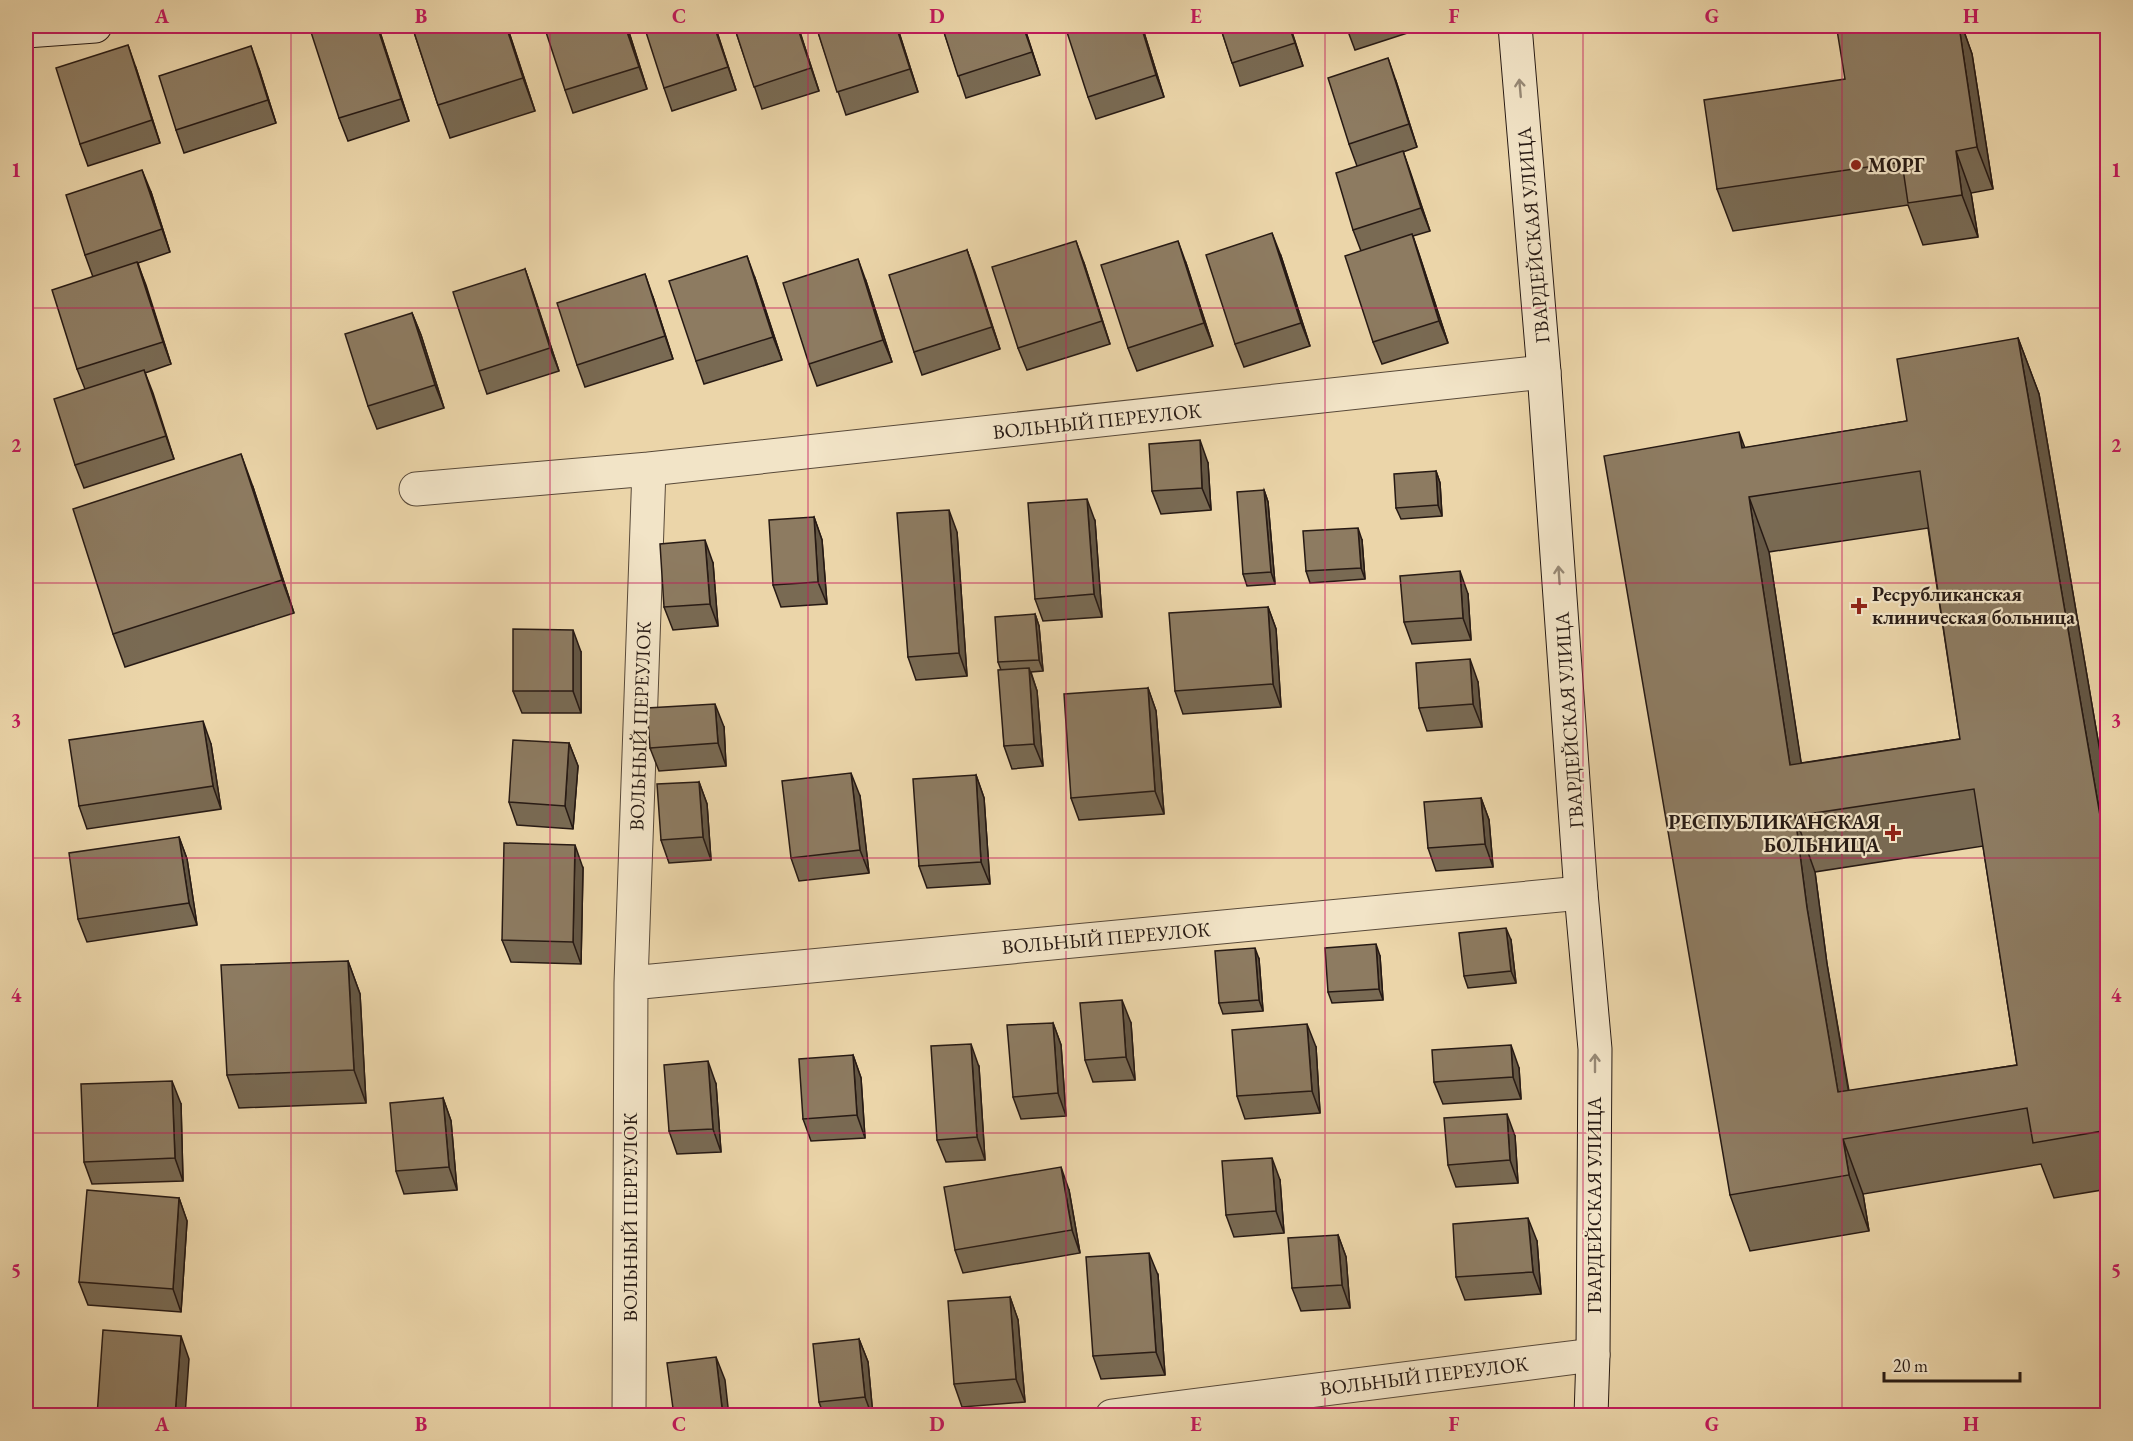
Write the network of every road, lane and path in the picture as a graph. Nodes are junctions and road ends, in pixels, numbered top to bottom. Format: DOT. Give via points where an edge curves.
graph roads {
  1 [pos="95,26"];
  2 [pos="1515,26"];
  3 [pos="26,31"];
  4 [pos="1544,372"];
  5 [pos="650,469"];
  6 [pos="416,489"];
  7 [pos="1581,893"];
  8 [pos="631,983"];
  9 [pos="1593,1355"];
  10 [pos="629,1416"];
  11 [pos="1112,1416"];
  12 [pos="1591,1416"];
  1 -- 3 [label="street"];
  4 -- 2 [label="street, ГВАРДЕЙСКАЯ УЛИЦА, one-way"];
  4 -- 5 [label="street, ВОЛЬНЫЙ ПЕРЕУЛОК"];
  7 -- 4 [label="street, ГВАРДЕЙСКАЯ УЛИЦА, one-way"];
  5 -- 6 [label="street, ВОЛЬНЫЙ ПЕРЕУЛОК"];
  5 -- 8 [label="street, ВОЛЬНЫЙ ПЕРЕУЛОК"];
  7 -- 8 [label="street, ВОЛЬНЫЙ ПЕРЕУЛОК"];
  9 -- 7 [label="street, ГВАРДЕЙСКАЯ УЛИЦА, one-way" via="1595,1050"];
  8 -- 10 [label="street, ВОЛЬНЫЙ ПЕРЕУЛОК"];
  9 -- 11 [label="street, ВОЛЬНЫЙ ПЕРЕУЛОК"];
  9 -- 12 [label="street, ГВАРДЕЙСКАЯ УЛИЦА"];
}
